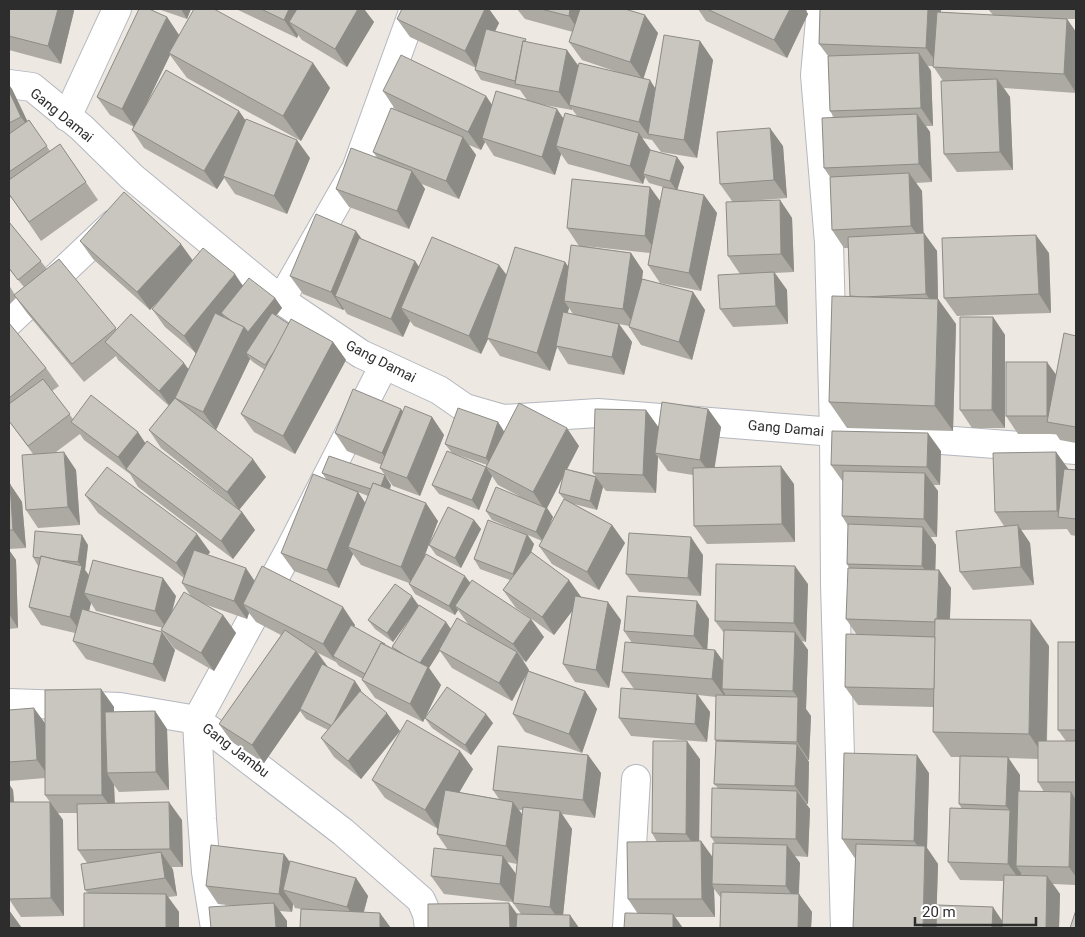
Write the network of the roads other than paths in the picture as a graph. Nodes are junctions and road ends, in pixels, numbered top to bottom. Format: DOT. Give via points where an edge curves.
graph roads {
  1 [pos="116,9"];
  2 [pos="414,9"];
  3 [pos="821,9"];
  4 [pos="9,84"];
  5 [pos="68,117"];
  6 [pos="148,191"];
  7 [pos="281,300"];
  8 [pos="9,322"];
  9 [pos="384,365"];
  10 [pos="834,432"];
  11 [pos="1076,450"];
  12 [pos="9,703"];
  13 [pos="197,720"];
  14 [pos="636,779"];
  15 [pos="215,928"];
  16 [pos="429,928"];
  17 [pos="627,928"];
  18 [pos="845,928"];
  1 -- 5 [label="street"];
  2 -- 7 [label="street" via="356,168"];
  3 -- 10 [label="street" via="814,75 829,243"];
  4 -- 5 [label="street, Gang Damai" via="32,87"];
  5 -- 6 [label="street, Gang Damai"];
  6 -- 7 [label="street, Gang Damai"];
  6 -- 8 [label="street"];
  7 -- 9 [label="street, Gang Damai" via="361,354"];
  9 -- 10 [label="street, Gang Damai" via="439,390 465,408 503,420 598,413"];
  9 -- 13 [label="street" via="289,551"];
  10 -- 11 [label="street, Gang Damai"];
  10 -- 18 [label="street"];
  12 -- 13 [label="street, Gang Jambu" via="120,707"];
  13 -- 15 [label="street" via="202,828"];
  13 -- 16 [label="street, Gang Jambu" via="343,832 421,900"];
  14 -- 17 [label="street"];
}
